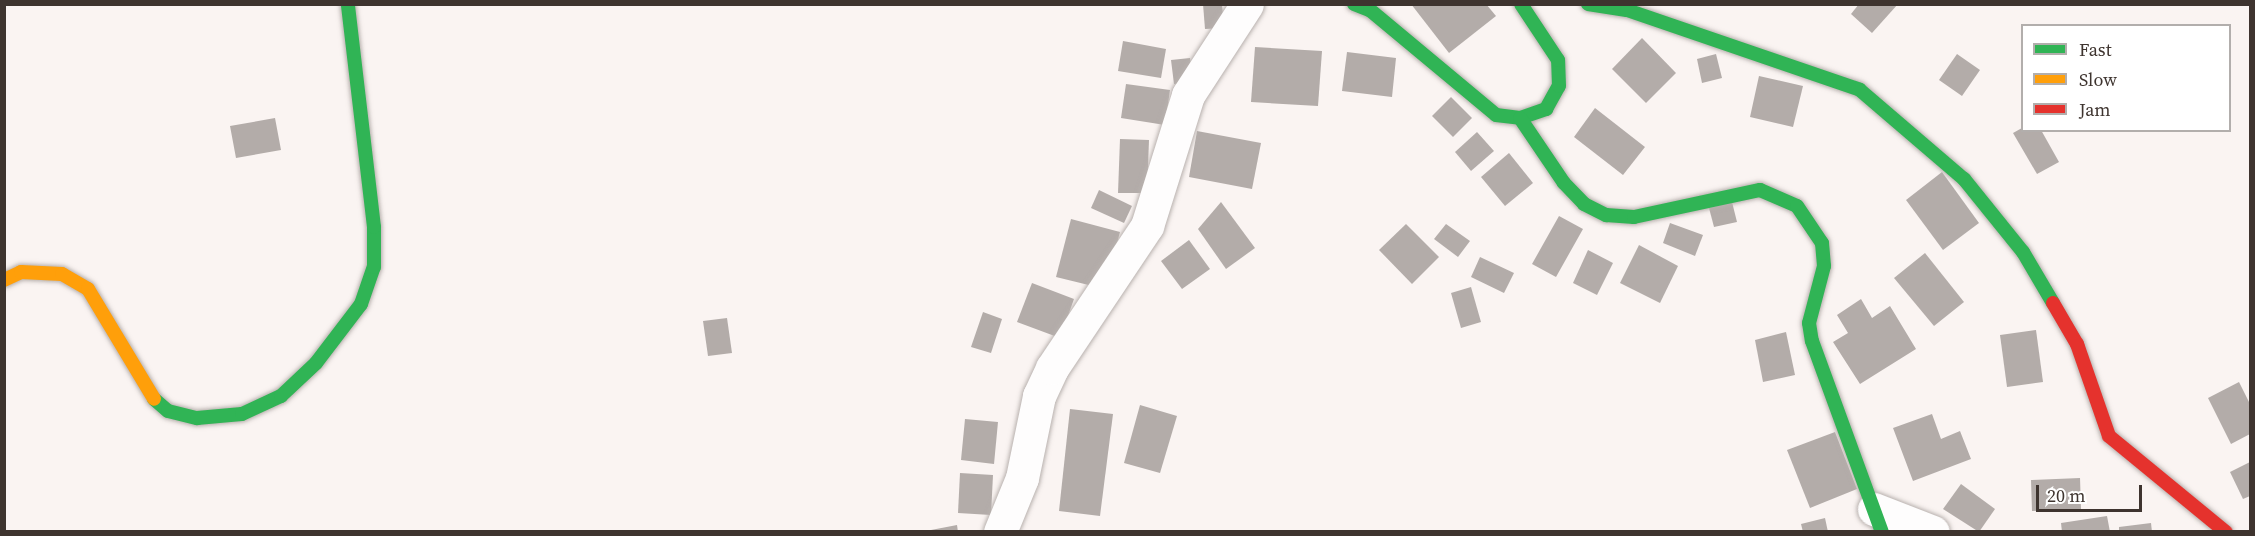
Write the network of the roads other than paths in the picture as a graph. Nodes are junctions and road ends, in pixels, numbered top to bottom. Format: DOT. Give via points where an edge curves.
graph roads {
  1 [pos="348,4"];
  2 [pos="1246,4"];
  3 [pos="1354,4"];
  4 [pos="1521,4"];
  5 [pos="1588,4"];
  6 [pos="1520,118"];
  7 [pos="4,280"];
  8 [pos="1878,520"];
  9 [pos="1000,531"];
  10 [pos="1933,531"];
  11 [pos="2226,531"];
  1 -- 7 [label="street" via="374,267 361,304 316,363 281,396 242,414 197,418 168,411 146,393 88,289 62,274 21,272"];
  2 -- 9 [label="street" via="1188,95 1147,226 1052,368 1039,396 1022,478"];
  3 -- 6 [label="street" via="1370,9 1456,87 1496,115"];
  4 -- 6 [label="street" via="1557,60 1559,86 1546,109"];
  5 -- 11 [label="street" via="1627,10 1860,90 1964,179 2023,252 2077,345 2109,436"];
  6 -- 8 [label="street" via="1564,183 1584,204 1606,215 1634,217 1760,190 1797,206 1822,243 1824,266 1809,323 1812,341"];
  8 -- 10 [label="street"];
}
